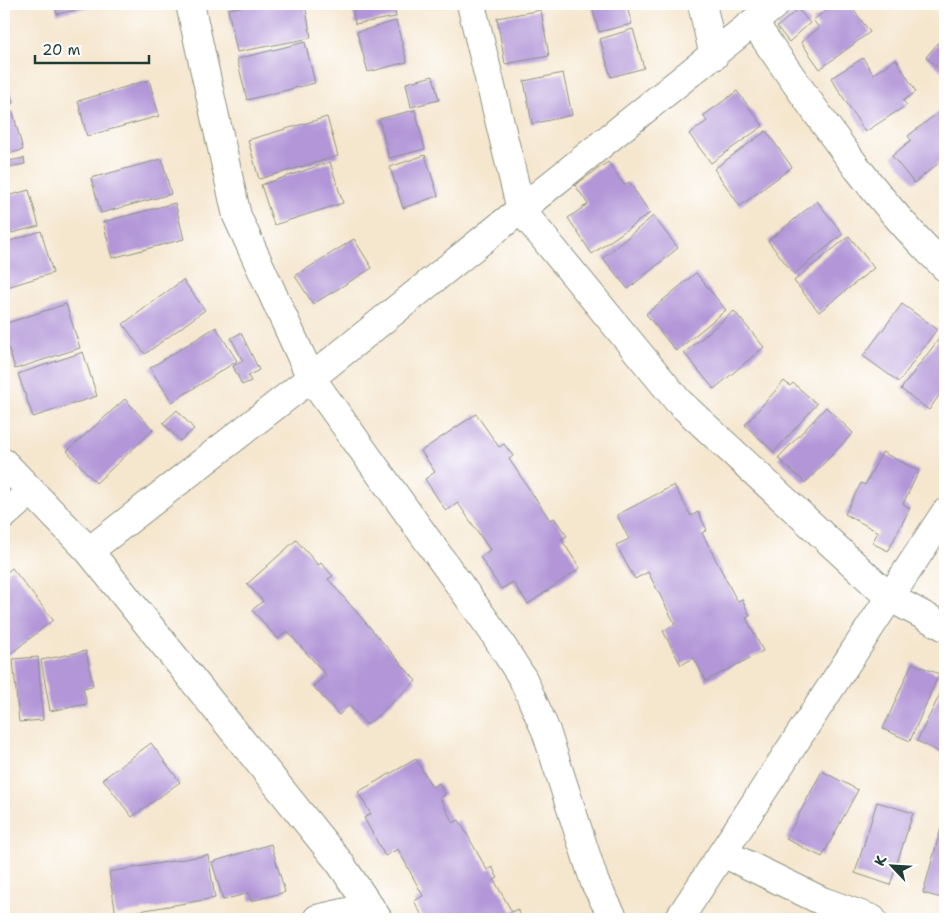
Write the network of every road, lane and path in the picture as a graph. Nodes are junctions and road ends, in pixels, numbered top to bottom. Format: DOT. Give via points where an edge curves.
graph roads {
  1 [pos="190,4"];
  2 [pos="472,4"];
  3 [pos="702,4"];
  4 [pos="776,4"];
  5 [pos="754,23"];
  6 [pos="714,56"];
  7 [pos="521,210"];
  8 [pos="945,267"];
  9 [pos="311,378"];
  10 [pos="4,462"];
  11 [pos="31,491"];
  12 [pos="945,513"];
  13 [pos="4,515"];
  14 [pos="89,551"];
  15 [pos="889,597"];
  16 [pos="945,626"];
  17 [pos="723,853"];
  18 [pos="374,913"];
  19 [pos="317,919"];
  20 [pos="614,919"];
  21 [pos="679,919"];
  22 [pos="872,919"];
  1 -- 9 [label="street" via="237,216"];
  2 -- 7 [label="street"];
  3 -- 6 [label="street"];
  4 -- 5 [label="street"];
  5 -- 6 [label="street"];
  5 -- 8 [label="street" via="828,129 880,195"];
  6 -- 7 [label="street"];
  7 -- 9 [label="street"];
  7 -- 15 [label="street" via="678,400"];
  9 -- 14 [label="street"];
  9 -- 20 [label="street" via="492,630 523,679 546,731 595,883"];
  10 -- 11 [label="street"];
  11 -- 13 [label="street"];
  11 -- 14 [label="street"];
  12 -- 15 [label="street"];
  14 -- 18 [label="street" via="340,863"];
  15 -- 16 [label="street"];
  15 -- 17 [label="street"];
  17 -- 21 [label="street"];
  17 -- 22 [label="street" via="822,901"];
  18 -- 19 [label="street"];
}
